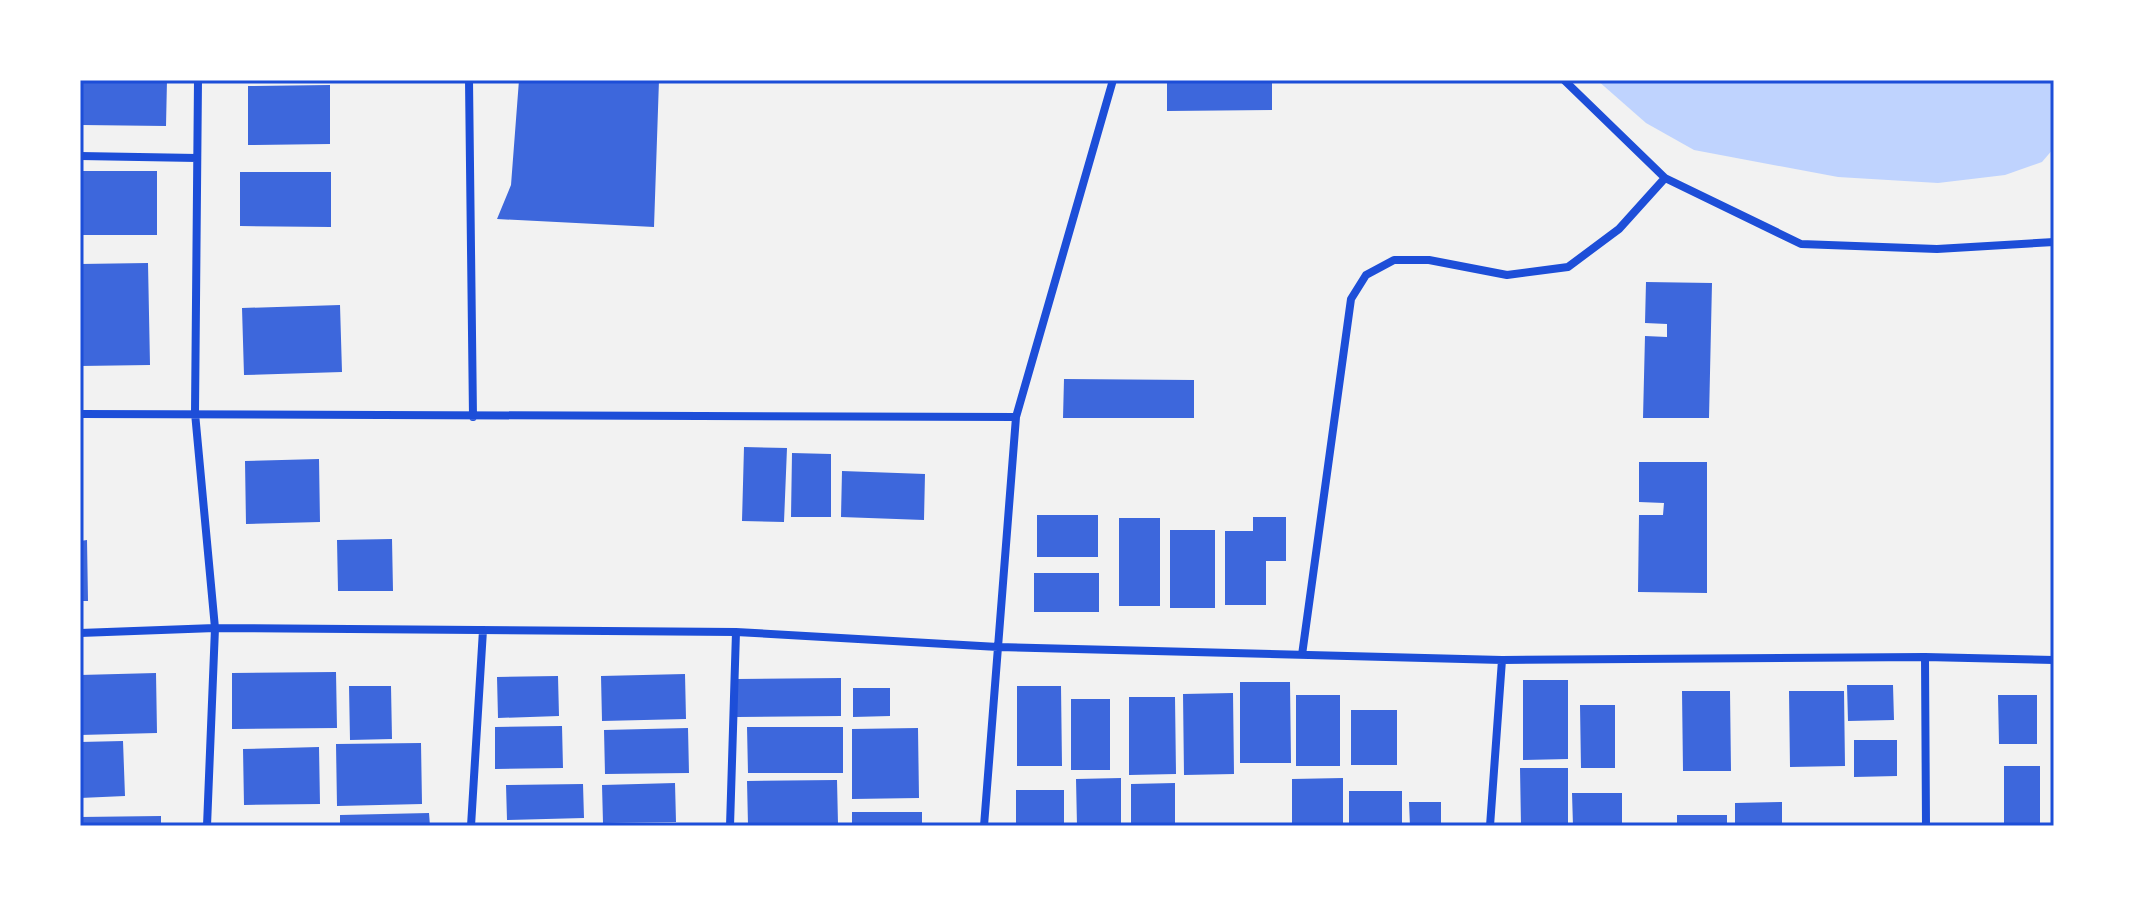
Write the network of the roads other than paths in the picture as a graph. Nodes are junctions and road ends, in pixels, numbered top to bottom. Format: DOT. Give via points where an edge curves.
graph roads {
  1 [pos="198,80"];
  2 [pos="469,80"];
  3 [pos="1113,80"];
  4 [pos="1564,80"];
  5 [pos="80,156"];
  6 [pos="197,158"];
  7 [pos="1665,178"];
  8 [pos="2054,242"];
  9 [pos="195,413"];
  10 [pos="80,414"];
  11 [pos="473,417"];
  12 [pos="1016,417"];
  13 [pos="215,628"];
  14 [pos="483,630"];
  15 [pos="736,632"];
  16 [pos="80,633"];
  17 [pos="998,647"];
  18 [pos="1302,655"];
  19 [pos="1925,657"];
  20 [pos="1502,660"];
  21 [pos="2054,660"];
  22 [pos="207,826"];
  23 [pos="471,826"];
  24 [pos="730,826"];
  25 [pos="984,826"];
  26 [pos="1490,826"];
  27 [pos="1926,826"];
  1 -- 6 [label="street"];
  2 -- 11 [label="street"];
  3 -- 12 [label="street"];
  4 -- 7 [label="street"];
  5 -- 6 [label="street"];
  6 -- 9 [label="street"];
  7 -- 8 [label="street" via="1801,244 1937,249"];
  7 -- 18 [label="street" via="1619,229 1568,267 1507,275 1429,260 1394,260 1366,275 1351,299"];
  9 -- 10 [label="street"];
  9 -- 11 [label="street"];
  9 -- 13 [label="street"];
  11 -- 12 [label="street"];
  12 -- 17 [label="street"];
  13 -- 14 [label="street"];
  13 -- 16 [label="street"];
  13 -- 22 [label="street"];
  14 -- 15 [label="street"];
  14 -- 23 [label="street"];
  15 -- 17 [label="street"];
  15 -- 24 [label="street"];
  17 -- 18 [label="street"];
  17 -- 25 [label="street"];
  18 -- 20 [label="street"];
  19 -- 20 [label="street"];
  19 -- 21 [label="street"];
  19 -- 27 [label="street"];
  20 -- 26 [label="street"];
}
